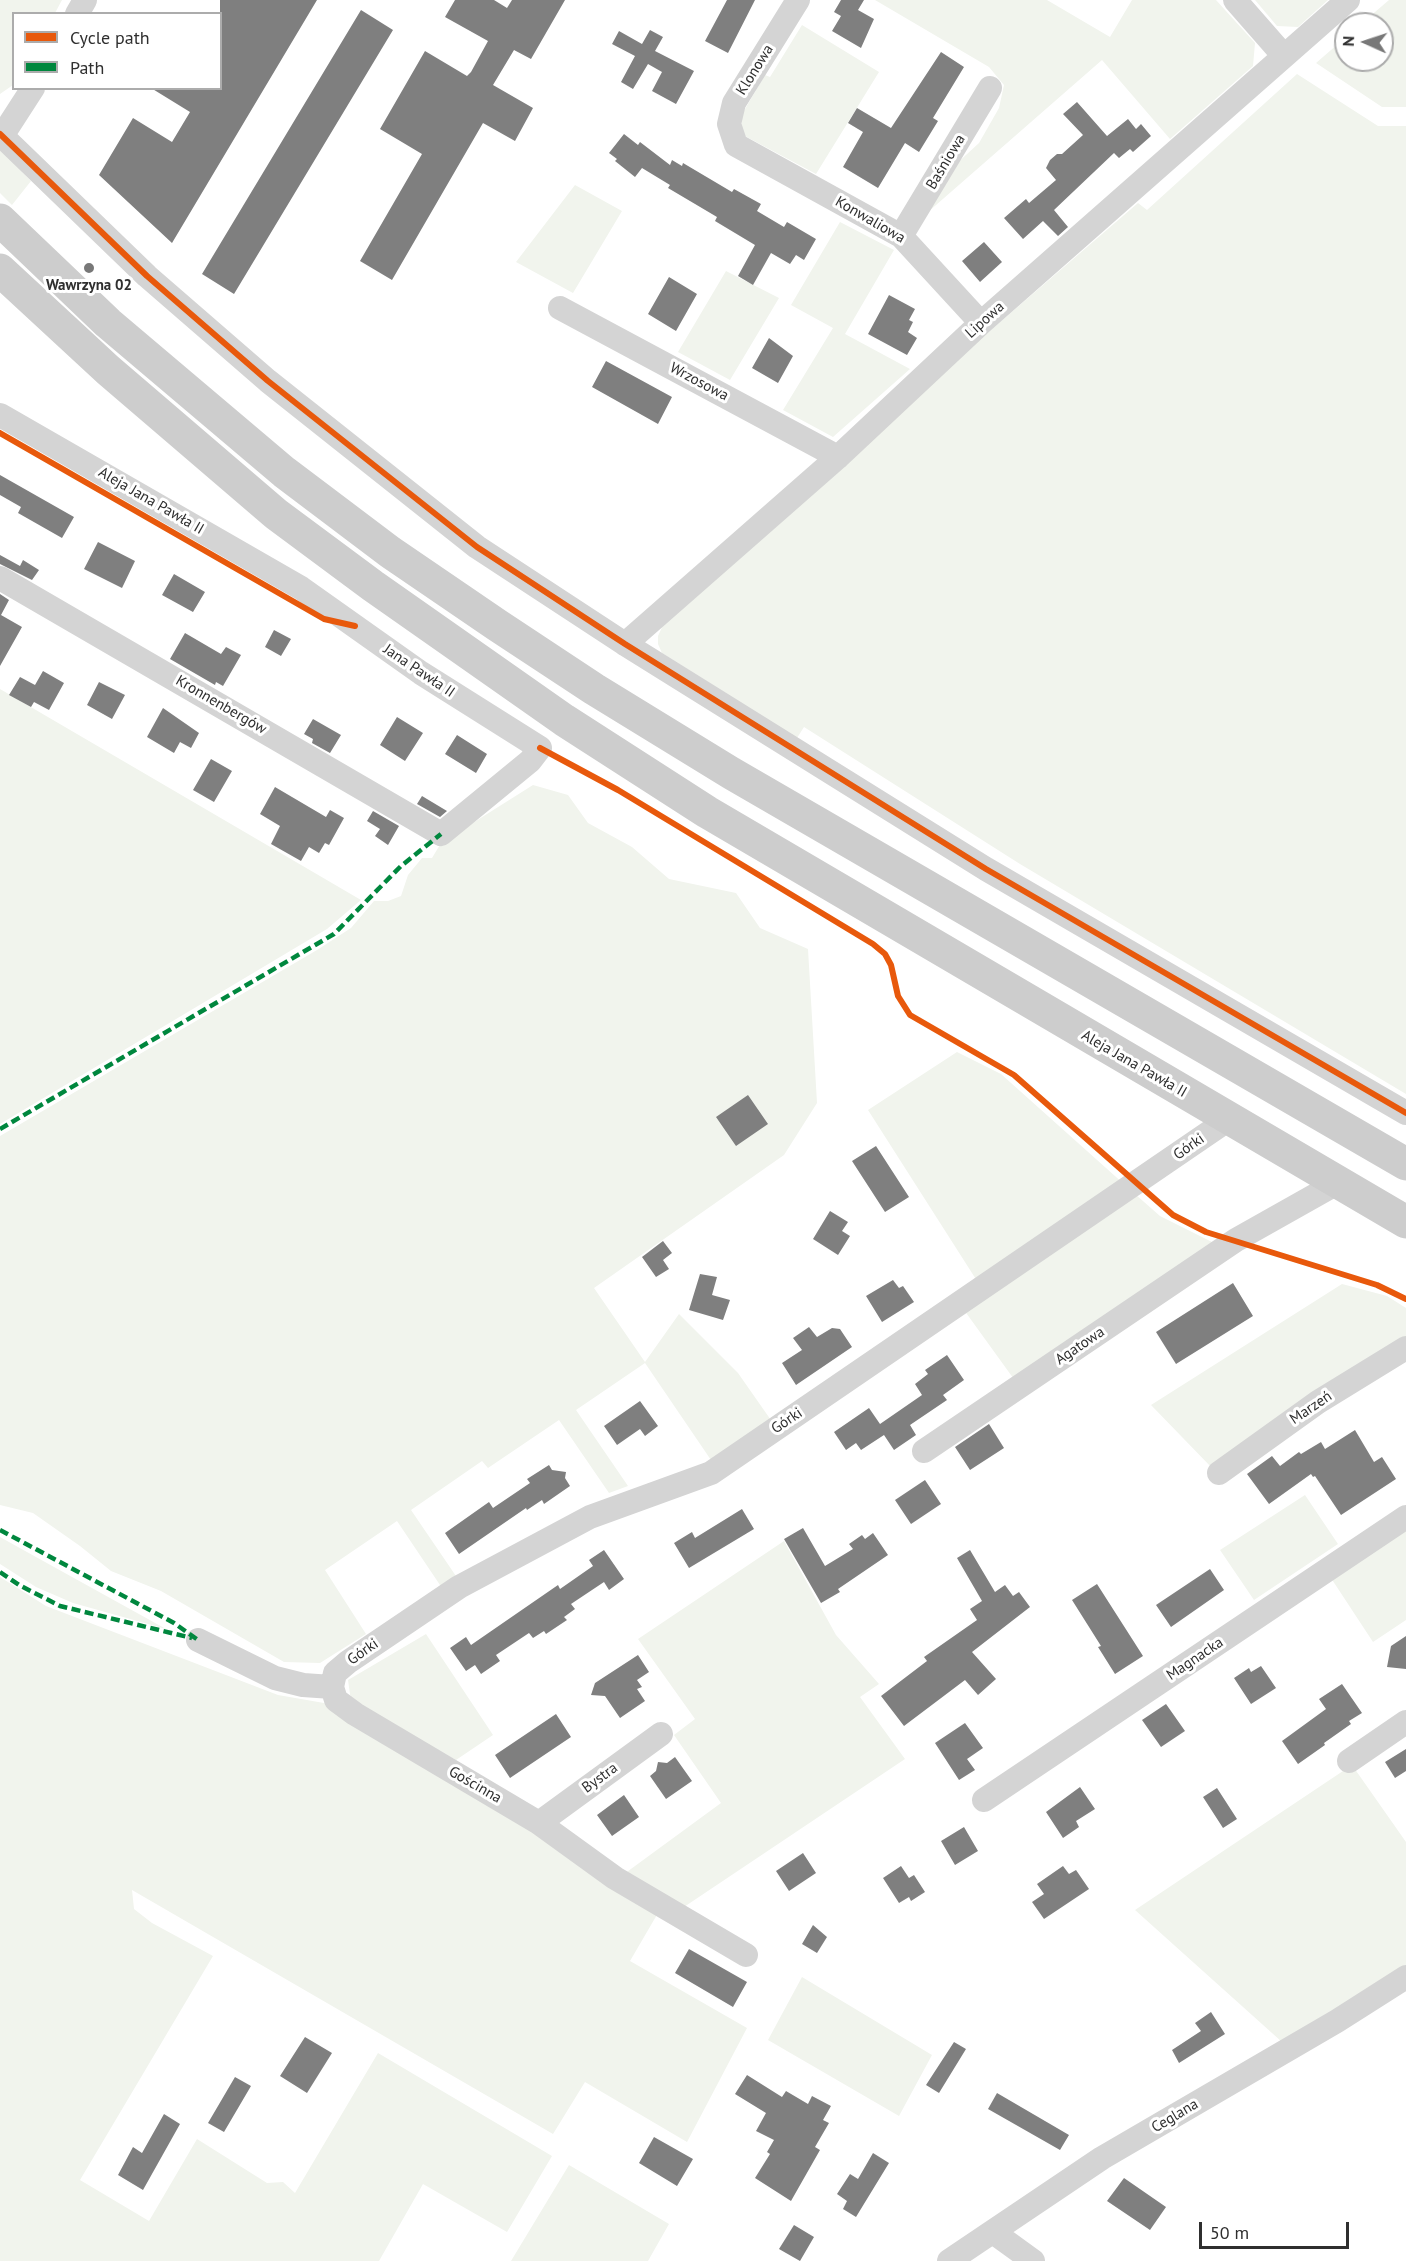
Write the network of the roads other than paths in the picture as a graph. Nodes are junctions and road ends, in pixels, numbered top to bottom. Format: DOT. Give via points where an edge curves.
graph roads {
  1 [pos="798,0"];
  2 [pos="1236,0"];
  3 [pos="1348,0"];
  4 [pos="1284,56"];
  5 [pos="990,88"];
  6 [pos="32,90"];
  7 [pos="1,135"];
  8 [pos="736,145"];
  9 [pos="0,220"];
  10 [pos="901,236"];
  11 [pos="0,270"];
  12 [pos="560,308"];
  13 [pos="981,323"];
  14 [pos="0,415"];
  15 [pos="838,457"];
  16 [pos="0,578"];
  17 [pos="301,588"];
  18 [pos="625,644"];
  19 [pos="540,748"];
  20 [pos="1406,1113"];
  21 [pos="1229,1119"];
  22 [pos="1406,1164"];
  23 [pos="1339,1182"];
  24 [pos="1406,1222"];
  25 [pos="1406,1348"];
  26 [pos="924,1451"];
  27 [pos="1219,1473"];
  28 [pos="1406,1517"];
  29 [pos="198,1640"];
  30 [pos="332,1687"];
  31 [pos="1406,1722"];
  32 [pos="661,1734"];
  33 [pos="1348,1761"];
  34 [pos="984,1800"];
  35 [pos="539,1823"];
  36 [pos="746,1955"];
  37 [pos="1406,1977"];
  38 [pos="993,2232"];
  39 [pos="949,2261"];
  40 [pos="1034,2261"];
  1 -- 8 [label="street, Klonowa" via="734,104 729,124"];
  2 -- 4 [label="street"];
  3 -- 4 [label="street, Lipowa"];
  4 -- 13 [label="street, Lipowa"];
  5 -- 10 [label="street, Baśniowa"];
  6 -- 7 [label="street"];
  7 -- 18 [label="street" via="147,276 268,381 477,548"];
  8 -- 10 [label="street, Konwaliowa"];
  9 -- 22 [label="main road" via="108,323 284,472 390,552 594,689 741,779"];
  10 -- 13 [label="street, Konwaliowa"];
  11 -- 21 [label="main road, Aleja Jana Pawła II" via="108,370 259,499 364,580 564,720 707,812"];
  12 -- 15 [label="street, Wrzosowa"];
  13 -- 15 [label="street, Lipowa"];
  14 -- 17 [label="street, Aleja Jana Pawła II"];
  15 -- 18 [label="street, Lipowa"];
  16 -- 19 [label="street, Kronnenbergów" via="441,834 530,761"];
  17 -- 19 [label="street, Jana Pawła II" via="421,674"];
  18 -- 20 [label="street" via="986,869"];
  21 -- 23 [label="main road, Aleja Jana Pawła II"];
  21 -- 30 [label="street, Górki" via="711,1473 590,1517 459,1587 348,1662 335,1673"];
  23 -- 24 [label="main road, Aleja Jana Pawła II"];
  23 -- 26 [label="street, Agatowa" via="1236,1240"];
  25 -- 27 [label="street, Marzeń" via="1318,1402"];
  28 -- 34 [label="street, Magnacka"];
  29 -- 30 [label="street" via="275,1678"];
  30 -- 35 [label="street, Gościnna" via="336,1700 355,1714"];
  31 -- 33 [label="street"];
  32 -- 35 [label="street, Bystra"];
  35 -- 36 [label="street, Gościnna" via="615,1878"];
  37 -- 38 [label="street, Ceglana" via="1102,2158"];
  38 -- 39 [label="street, Ceglana"];
  38 -- 40 [label="street"];
}
